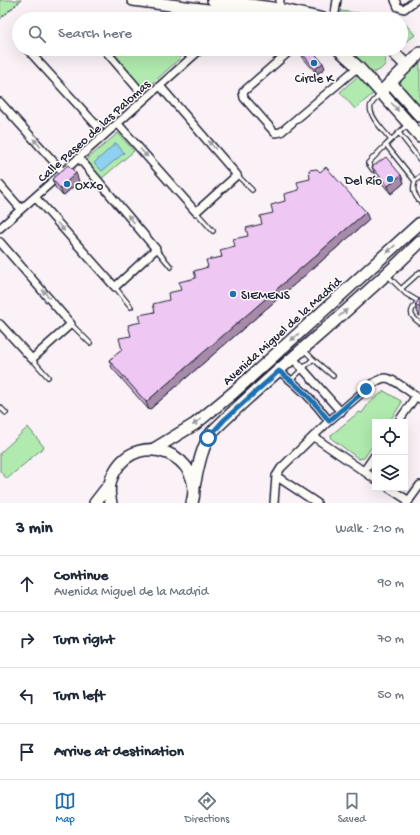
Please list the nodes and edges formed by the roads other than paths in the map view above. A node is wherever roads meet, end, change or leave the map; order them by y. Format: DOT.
graph roads {
  1 [pos="133,0"];
  2 [pos="213,0"];
  3 [pos="337,0"];
  4 [pos="396,0"];
  5 [pos="416,0"];
  6 [pos="225,1"];
  7 [pos="249,6"];
  8 [pos="278,10"];
  9 [pos="206,12"];
  10 [pos="242,12"];
  11 [pos="266,12"];
  12 [pos="288,12"];
  13 [pos="335,12"];
  14 [pos="420,53"];
  15 [pos="33,56"];
  16 [pos="110,56"];
  17 [pos="193,56"];
  18 [pos="284,56"];
  19 [pos="346,56"];
  20 [pos="397,56"];
  21 [pos="406,65"];
  22 [pos="358,67"];
  23 [pos="390,82"];
  24 [pos="160,86"];
  25 [pos="139,90"];
  26 [pos="381,92"];
  27 [pos="0,102"];
  28 [pos="420,116"];
  29 [pos="118,124"];
  30 [pos="409,124"];
  31 [pos="99,128"];
  32 [pos="400,133"];
  33 [pos="420,136"];
  34 [pos="391,140"];
  35 [pos="386,144"];
  36 [pos="394,156"];
  37 [pos="79,158"];
  38 [pos="420,160"];
  39 [pos="388,161"];
  40 [pos="382,166"];
  41 [pos="63,172"];
  42 [pos="237,175"];
  43 [pos="420,177"];
  44 [pos="415,182"];
  45 [pos="0,185"];
  46 [pos="252,190"];
  47 [pos="35,197"];
  48 [pos="420,202"];
  49 [pos="21,209"];
  50 [pos="196,212"];
  51 [pos="420,223"];
  52 [pos="0,228"];
  53 [pos="213,232"];
  54 [pos="0,242"];
  55 [pos="420,242"];
  56 [pos="156,249"];
  57 [pos="171,267"];
  58 [pos="420,272"];
  59 [pos="387,275"];
  60 [pos="115,287"];
  61 [pos="401,289"];
  62 [pos="420,297"];
  63 [pos="418,301"];
  64 [pos="131,307"];
  65 [pos="420,323"];
  66 [pos="0,324"];
  67 [pos="71,324"];
  68 [pos="90,343"];
  69 [pos="302,349"];
  70 [pos="292,358"];
  71 [pos="32,359"];
  72 [pos="313,359"];
  73 [pos="302,368"];
  74 [pos="279,371"];
  75 [pos="333,376"];
  76 [pos="48,377"];
  77 [pos="291,380"];
  78 [pos="418,398"];
  79 [pos="0,407"];
  80 [pos="341,412"];
  81 [pos="6,413"];
  82 [pos="400,419"];
  83 [pos="329,421"];
  84 [pos="314,437"];
  85 [pos="154,449"];
  86 [pos="372,459"];
  87 [pos="364,471"];
  88 [pos="276,476"];
  89 [pos="372,477"];
  90 [pos="109,485"];
  91 [pos="420,485"];
  92 [pos="194,487"];
  93 [pos="393,491"];
  94 [pos="193,502"];
  95 [pos="408,502"];
  96 [pos="95,503"];
  97 [pos="111,503"];
  98 [pos="274,503"];
  99 [pos="317,503"];
  1 -- 9 [label="main road"];
  2 -- 6 [label="main road"];
  3 -- 13 [label="street"];
  4 -- 5 [label="street"];
  6 -- 7 [label="main road"];
  7 -- 8 [label="main road"];
  7 -- 10 [label="street"];
  8 -- 11 [label="main road"];
  8 -- 12 [label="main road"];
  14 -- 21 [label="main road"];
  15 -- 31 [label="street"];
  16 -- 25 [label="street"];
  17 -- 24 [label="street, Calle Paseo de las Palomas"];
  18 -- 22 [label="street"];
  19 -- 22 [label="main road"];
  20 -- 21 [label="main road"];
  21 -- 23 [label="main road"];
  22 -- 26 [label="main road"];
  23 -- 26 [label="main road"];
  23 -- 28 [label="main road"];
  24 -- 29 [label="street, Calle Paseo de las Palomas"];
  42 -- 24 [label="street, one-way"];
  26 -- 30 [label="main road, one-way"];
  26 -- 34 [label="lane"];
  41 -- 27 [label="street, one-way"];
  29 -- 37 [label="street, Calle Paseo de las Palomas"];
  29 -- 50 [label="street, one-way"];
  30 -- 32 [label="lane"];
  30 -- 33 [label="main road"];
  32 -- 34 [label="lane"];
  32 -- 38 [label="lane"];
  34 -- 35 [label="lane"];
  35 -- 36 [label="lane"];
  35 -- 40 [label="lane"];
  36 -- 39 [label="lane"];
  36 -- 44 [label="lane"];
  37 -- 41 [label="street, Calle Paseo de las Palomas"];
  56 -- 37 [label="street, one-way"];
  41 -- 47 [label="street, Calle Paseo de las Palomas"];
  42 -- 46 [label="lane"];
  42 -- 50 [label="street"];
  43 -- 44 [label="lane"];
  44 -- 48 [label="lane"];
  45 -- 49 [label="street"];
  47 -- 49 [label="street, Calle Paseo de las Palomas"];
  47 -- 60 [label="street, one-way"];
  49 -- 52 [label="street, Calle Paseo de las Palomas"];
  50 -- 53 [label="lane"];
  51 -- 85 [label="main road, Avenida Miguel de la Madrid, one-way"];
  67 -- 54 [label="street, one-way"];
  55 -- 59 [label="main road"];
  56 -- 57 [label="lane"];
  56 -- 60 [label="street"];
  58 -- 61 [label="lane"];
  59 -- 61 [label="lane"];
  69 -- 59 [label="main road, one-way"];
  60 -- 64 [label="lane"];
  61 -- 63 [label="lane"];
  62 -- 63 [label="lane"];
  63 -- 65 [label="lane"];
  66 -- 71 [label="street"];
  67 -- 68 [label="lane"];
  67 -- 71 [label="street"];
  69 -- 70 [label="main road"];
  69 -- 72 [label="lane"];
  70 -- 73 [label="street"];
  70 -- 74 [label="main road"];
  71 -- 76 [label="lane"];
  72 -- 73 [label="lane"];
  72 -- 75 [label="lane"];
  73 -- 77 [label="lane"];
  73 -- 80 [label="street"];
  74 -- 77 [label="street"];
  74 -- 92 [label="main road"];
  77 -- 83 [label="street"];
  78 -- 80 [label="street"];
  78 -- 82 [label="street"];
  79 -- 81 [label="lane"];
  80 -- 83 [label="street"];
  83 -- 84 [label="street"];
  84 -- 87 [label="street"];
  84 -- 88 [label="street"];
  85 -- 90 [label="main road"];
  85 -- 92 [label="main road"];
  86 -- 87 [label="street"];
  87 -- 89 [label="street"];
  88 -- 98 [label="street"];
  88 -- 99 [label="street"];
  90 -- 96 [label="main road"];
  90 -- 97 [label="main road"];
  91 -- 95 [label="street"];
  92 -- 94 [label="main road"];
  93 -- 95 [label="street"];
}
